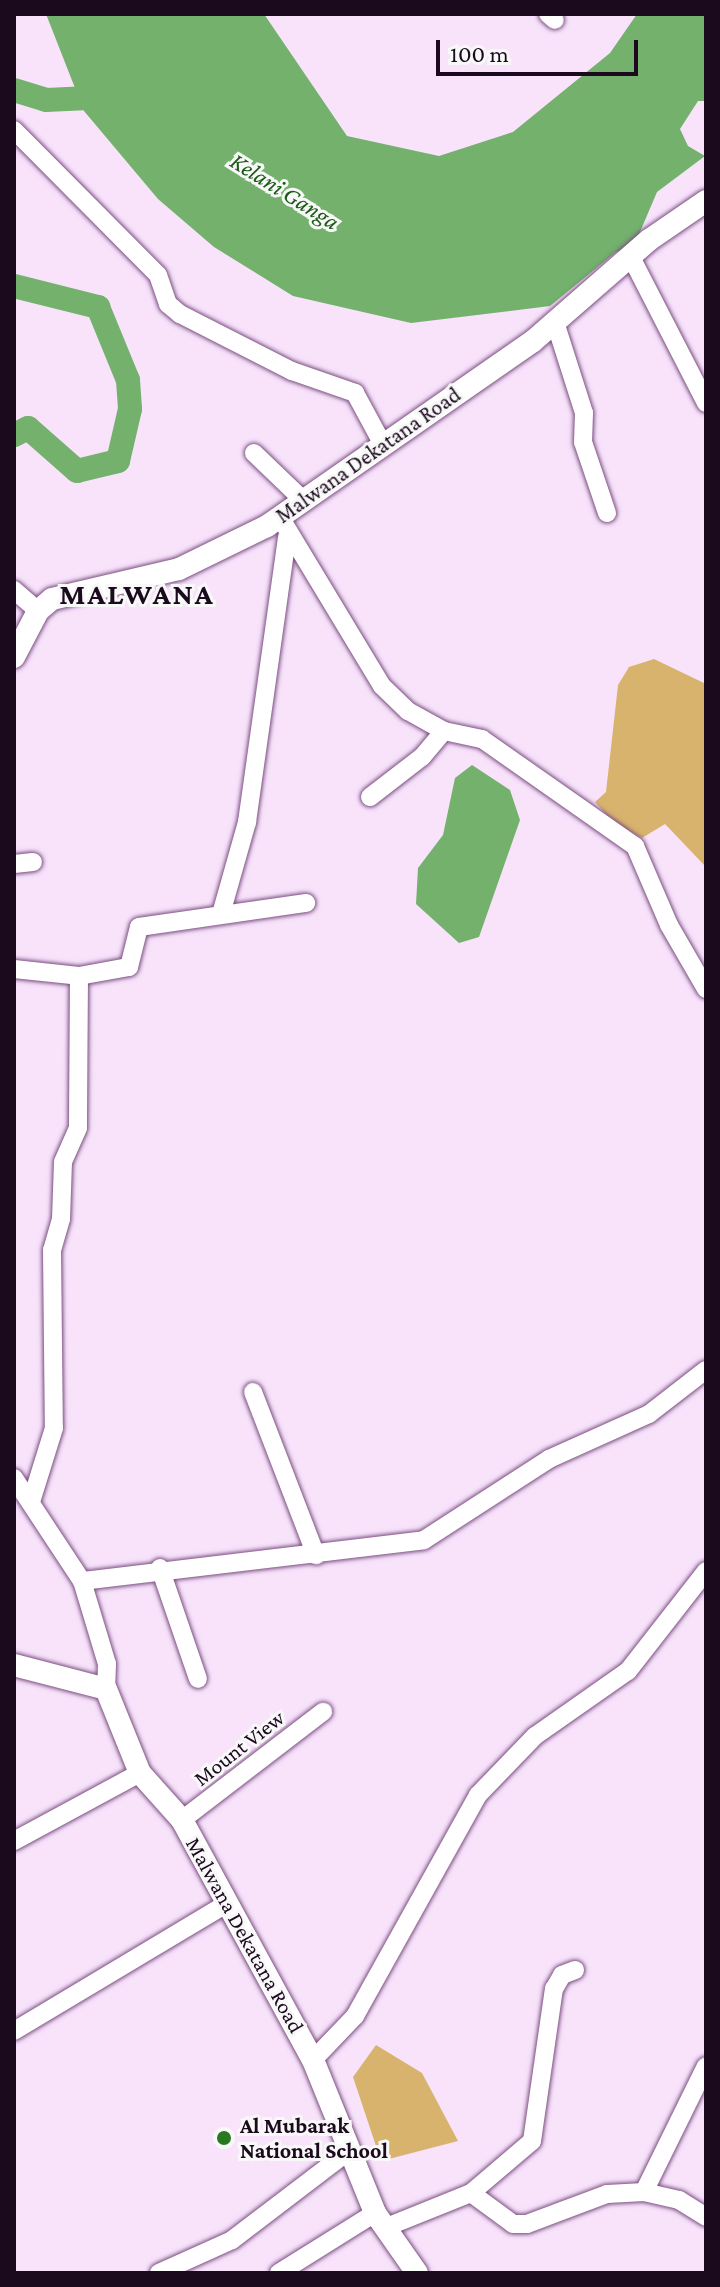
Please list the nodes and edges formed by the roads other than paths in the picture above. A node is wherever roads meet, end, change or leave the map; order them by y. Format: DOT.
graph roads {
  1 [pos="14,130"];
  2 [pos="706,201"];
  3 [pos="631,257"];
  4 [pos="555,322"];
  5 [pos="706,403"];
  6 [pos="382,443"];
  7 [pos="254,453"];
  8 [pos="302,499"];
  9 [pos="607,513"];
  10 [pos="283,527"];
  11 [pos="14,590"];
  12 [pos="38,611"];
  13 [pos="14,657"];
  14 [pos="444,731"];
  15 [pos="370,797"];
  16 [pos="306,903"];
  17 [pos="221,914"];
  18 [pos="14,969"];
  19 [pos="79,976"];
  20 [pos="706,989"];
  21 [pos="706,1370"];
  22 [pos="253,1392"];
  23 [pos="14,1478"];
  24 [pos="31,1502"];
  25 [pos="316,1555"];
  26 [pos="160,1568"];
  27 [pos="706,1571"];
  28 [pos="82,1581"];
  29 [pos="14,1665"];
  30 [pos="198,1679"];
  31 [pos="106,1689"];
  32 [pos="323,1712"];
  33 [pos="140,1773"];
  34 [pos="182,1820"];
  35 [pos="14,1841"];
  36 [pos="228,1903"];
  37 [pos="575,1970"];
  38 [pos="14,2031"];
  39 [pos="313,2060"];
  40 [pos="706,2066"];
  41 [pos="349,2151"];
  42 [pos="644,2192"];
  43 [pos="471,2193"];
  44 [pos="706,2217"];
  45 [pos="380,2220"];
  46 [pos="159,2273"];
  47 [pos="279,2273"];
  48 [pos="417,2273"];
  1 -- 6 [label="street"];
  2 -- 3 [label="main road, Malwana Dekatana Road"];
  3 -- 4 [label="main road, Malwana Dekatana Road"];
  3 -- 5 [label="street"];
  4 -- 6 [label="main road, Malwana Dekatana Road"];
  4 -- 9 [label="street"];
  6 -- 8 [label="main road, Malwana Dekatana Road"];
  7 -- 8 [label="street"];
  8 -- 10 [label="main road, Malwana Dekatana Road"];
  10 -- 12 [label="main road, Malwana Dekatana Road"];
  10 -- 14 [label="street"];
  10 -- 17 [label="street"];
  11 -- 12 [label="street"];
  12 -- 13 [label="main road"];
  14 -- 15 [label="street"];
  14 -- 20 [label="street"];
  16 -- 17 [label="street"];
  17 -- 19 [label="street"];
  18 -- 19 [label="street"];
  19 -- 24 [label="street"];
  21 -- 25 [label="street"];
  22 -- 25 [label="street"];
  23 -- 24 [label="street"];
  24 -- 28 [label="street"];
  25 -- 26 [label="street"];
  26 -- 28 [label="street"];
  26 -- 30 [label="street"];
  27 -- 39 [label="street"];
  28 -- 31 [label="street"];
  29 -- 31 [label="main road"];
  31 -- 33 [label="main road, Malwana Dekatana Road"];
  32 -- 34 [label="street, Mount View"];
  33 -- 34 [label="main road, Malwana Dekatana Road"];
  33 -- 35 [label="street"];
  34 -- 36 [label="main road, Malwana Dekatana Road"];
  36 -- 38 [label="street"];
  36 -- 39 [label="main road, Malwana Dekatana Road"];
  37 -- 43 [label="street"];
  39 -- 41 [label="main road, Malwana Dekatana Road"];
  40 -- 42 [label="street"];
  41 -- 45 [label="main road, Malwana Dekatana Road"];
  41 -- 46 [label="street"];
  42 -- 43 [label="street"];
  42 -- 44 [label="street"];
  43 -- 45 [label="street"];
  45 -- 47 [label="street"];
  45 -- 48 [label="main road, Malwana Dekatana Road"];
}
